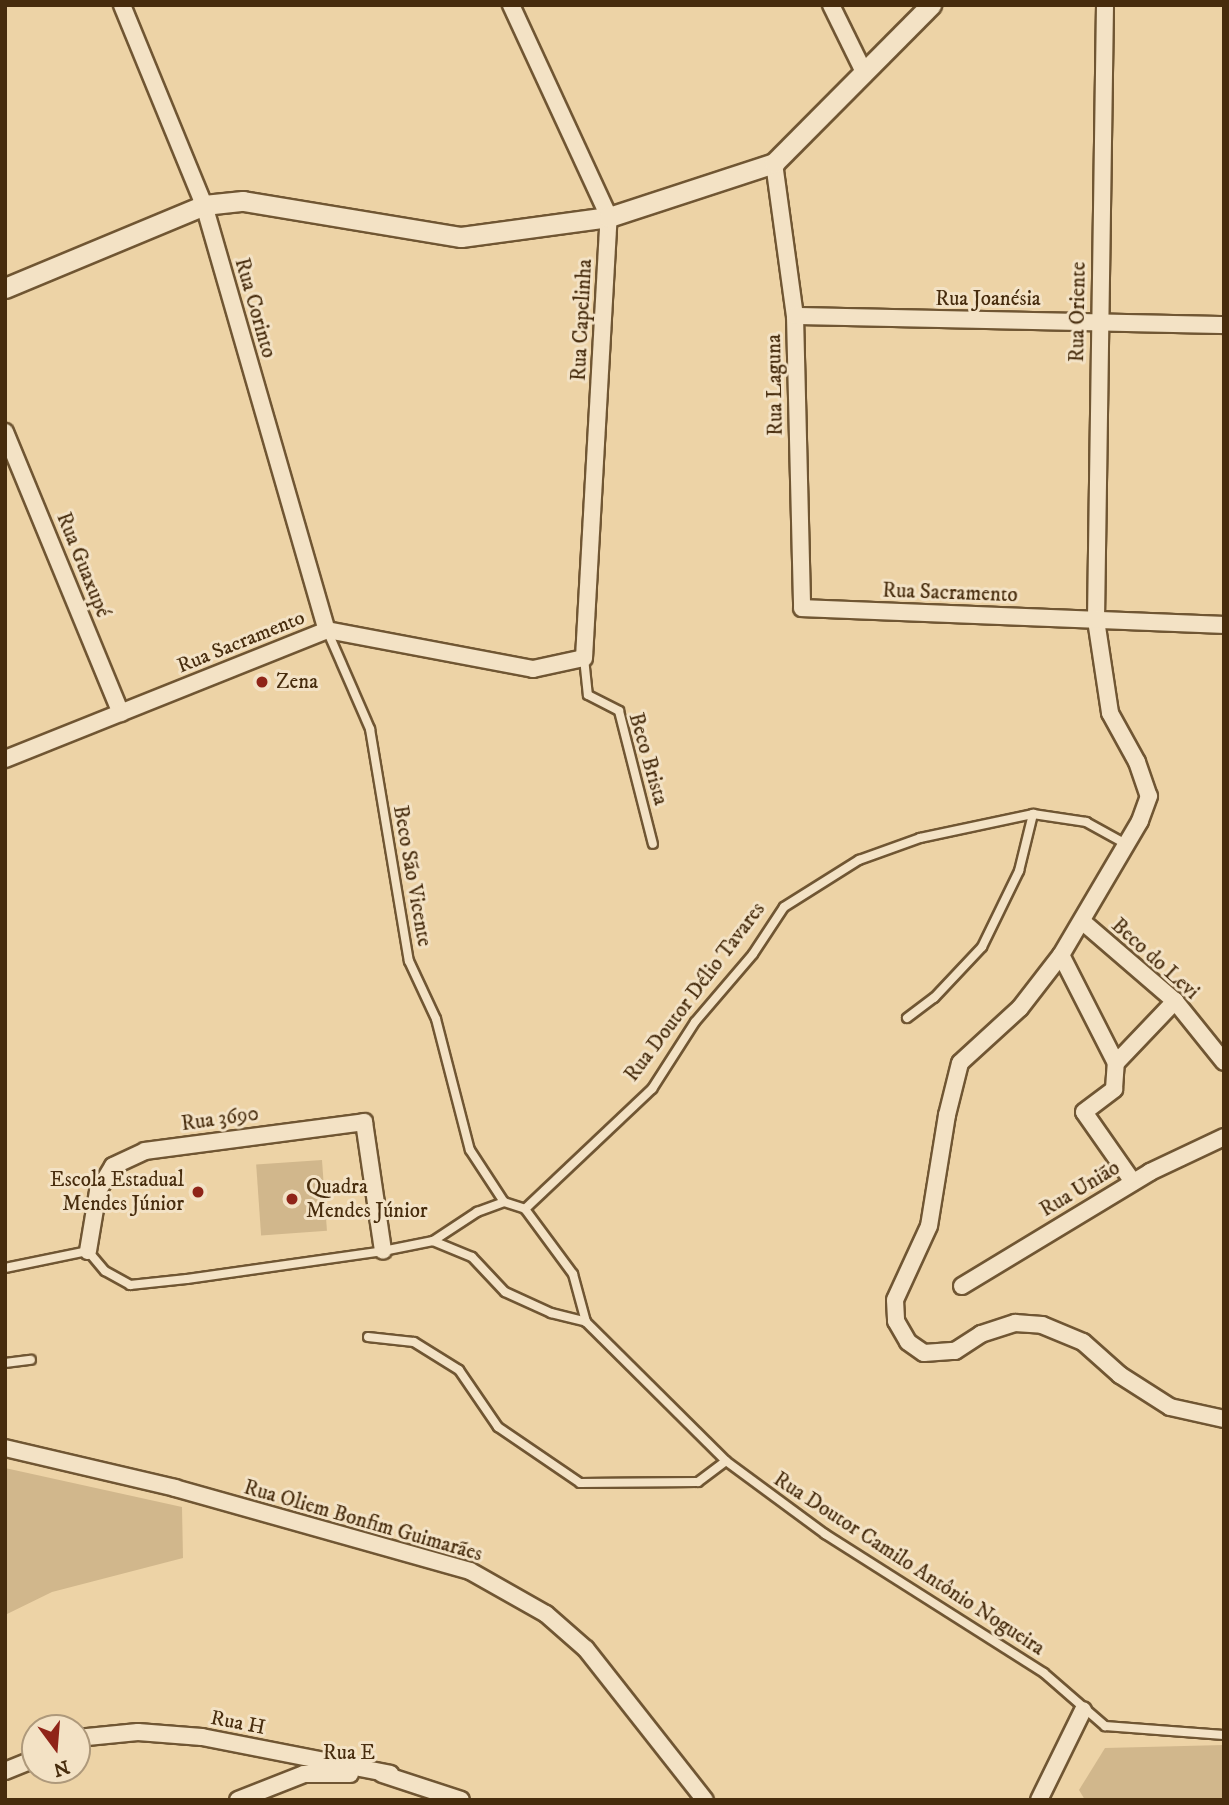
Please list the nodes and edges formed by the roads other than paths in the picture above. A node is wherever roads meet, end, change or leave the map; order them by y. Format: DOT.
graph roads {
  1 [pos="122,5"];
  2 [pos="510,5"];
  3 [pos="831,5"];
  4 [pos="931,5"];
  5 [pos="1105,5"];
  6 [pos="863,72"];
  7 [pos="774,163"];
  8 [pos="204,205"];
  9 [pos="609,217"];
  10 [pos="5,288"];
  11 [pos="795,316"];
  12 [pos="1098,319"];
  13 [pos="1224,325"];
  14 [pos="5,432"];
  15 [pos="802,608"];
  16 [pos="1096,620"];
  17 [pos="1224,625"];
  18 [pos="327,630"];
  19 [pos="584,658"];
  20 [pos="121,713"];
  21 [pos="5,759"];
  22 [pos="1033,814"];
  23 [pos="1124,842"];
  24 [pos="653,844"];
  25 [pos="1083,922"];
  26 [pos="1061,955"];
  27 [pos="1175,1001"];
  28 [pos="908,1018"];
  29 [pos="1224,1062"];
  30 [pos="1116,1063"];
  31 [pos="1224,1137"];
  32 [pos="1133,1182"];
  33 [pos="504,1202"];
  34 [pos="525,1209"];
  35 [pos="433,1241"];
  36 [pos="88,1251"];
  37 [pos="383,1251"];
  38 [pos="5,1268"];
  39 [pos="962,1286"];
  40 [pos="586,1322"];
  41 [pos="368,1337"];
  42 [pos="31,1360"];
  43 [pos="5,1363"];
  44 [pos="1224,1419"];
  45 [pos="5,1448"];
  46 [pos="726,1461"];
  47 [pos="1083,1710"];
  48 [pos="1224,1735"];
  49 [pos="91,1736"];
  50 [pos="390,1774"];
  51 [pos="1044,1797"];
  52 [pos="239,1800"];
  53 [pos="461,1800"];
  54 [pos="705,1800"];
  1 -- 8 [label="street, Rua Corinto"];
  2 -- 9 [label="street, Rua Capelinha"];
  3 -- 6 [label="street"];
  4 -- 6 [label="street"];
  5 -- 12 [label="street, Rua Oriente"];
  6 -- 7 [label="street"];
  7 -- 9 [label="street"];
  7 -- 11 [label="street, Rua Laguna"];
  8 -- 9 [label="street"];
  8 -- 10 [label="street"];
  8 -- 18 [label="street, Rua Corinto"];
  9 -- 19 [label="street, Rua Capelinha"];
  11 -- 12 [label="street, Rua Joanésia"];
  11 -- 15 [label="street, Rua Laguna"];
  12 -- 13 [label="street, Rua Joanésia"];
  12 -- 16 [label="street, Rua Oriente"];
  14 -- 20 [label="street, Rua Guaxupé"];
  15 -- 16 [label="street, Rua Sacramento"];
  16 -- 17 [label="street, Rua Sacramento"];
  16 -- 23 [label="street, Rua Oriente"];
  18 -- 19 [label="street, Rua Sacramento"];
  18 -- 20 [label="street, Rua Sacramento"];
  18 -- 33 [label="lane, Beco São Vicente"];
  19 -- 24 [label="lane, Beco Brista"];
  20 -- 21 [label="street, Rua Sacramento"];
  22 -- 23 [label="lane, Rua Doutor Délio Tavares"];
  22 -- 28 [label="lane"];
  22 -- 34 [label="lane, Rua Doutor Délio Tavares"];
  23 -- 25 [label="street"];
  25 -- 26 [label="street"];
  25 -- 27 [label="street, Beco do Levi"];
  26 -- 30 [label="street"];
  26 -- 44 [label="street"];
  27 -- 29 [label="street, Beco do Levi"];
  27 -- 30 [label="street"];
  30 -- 32 [label="street"];
  31 -- 32 [label="street, Rua União"];
  32 -- 39 [label="street, Rua União"];
  33 -- 34 [label="lane"];
  33 -- 35 [label="lane"];
  34 -- 40 [label="lane"];
  35 -- 37 [label="lane"];
  35 -- 40 [label="lane"];
  36 -- 37 [label="lane"];
  36 -- 37 [label="street, Rua 3690"];
  36 -- 38 [label="lane"];
  40 -- 46 [label="lane, Rua Doutor Camilo Antônio Nogueira"];
  41 -- 46 [label="lane"];
  42 -- 43 [label="lane"];
  45 -- 54 [label="street, Rua Oliem Bonfim Guimarães"];
  46 -- 47 [label="lane, Rua Doutor Camilo Antônio Nogueira"];
  47 -- 48 [label="lane, Rua Doutor Camilo Antônio Nogueira"];
  47 -- 51 [label="street"];
  49 -- 50 [label="street, Rua H"];
  50 -- 52 [label="street, Rua E"];
  50 -- 53 [label="street, Rua E"];
}
